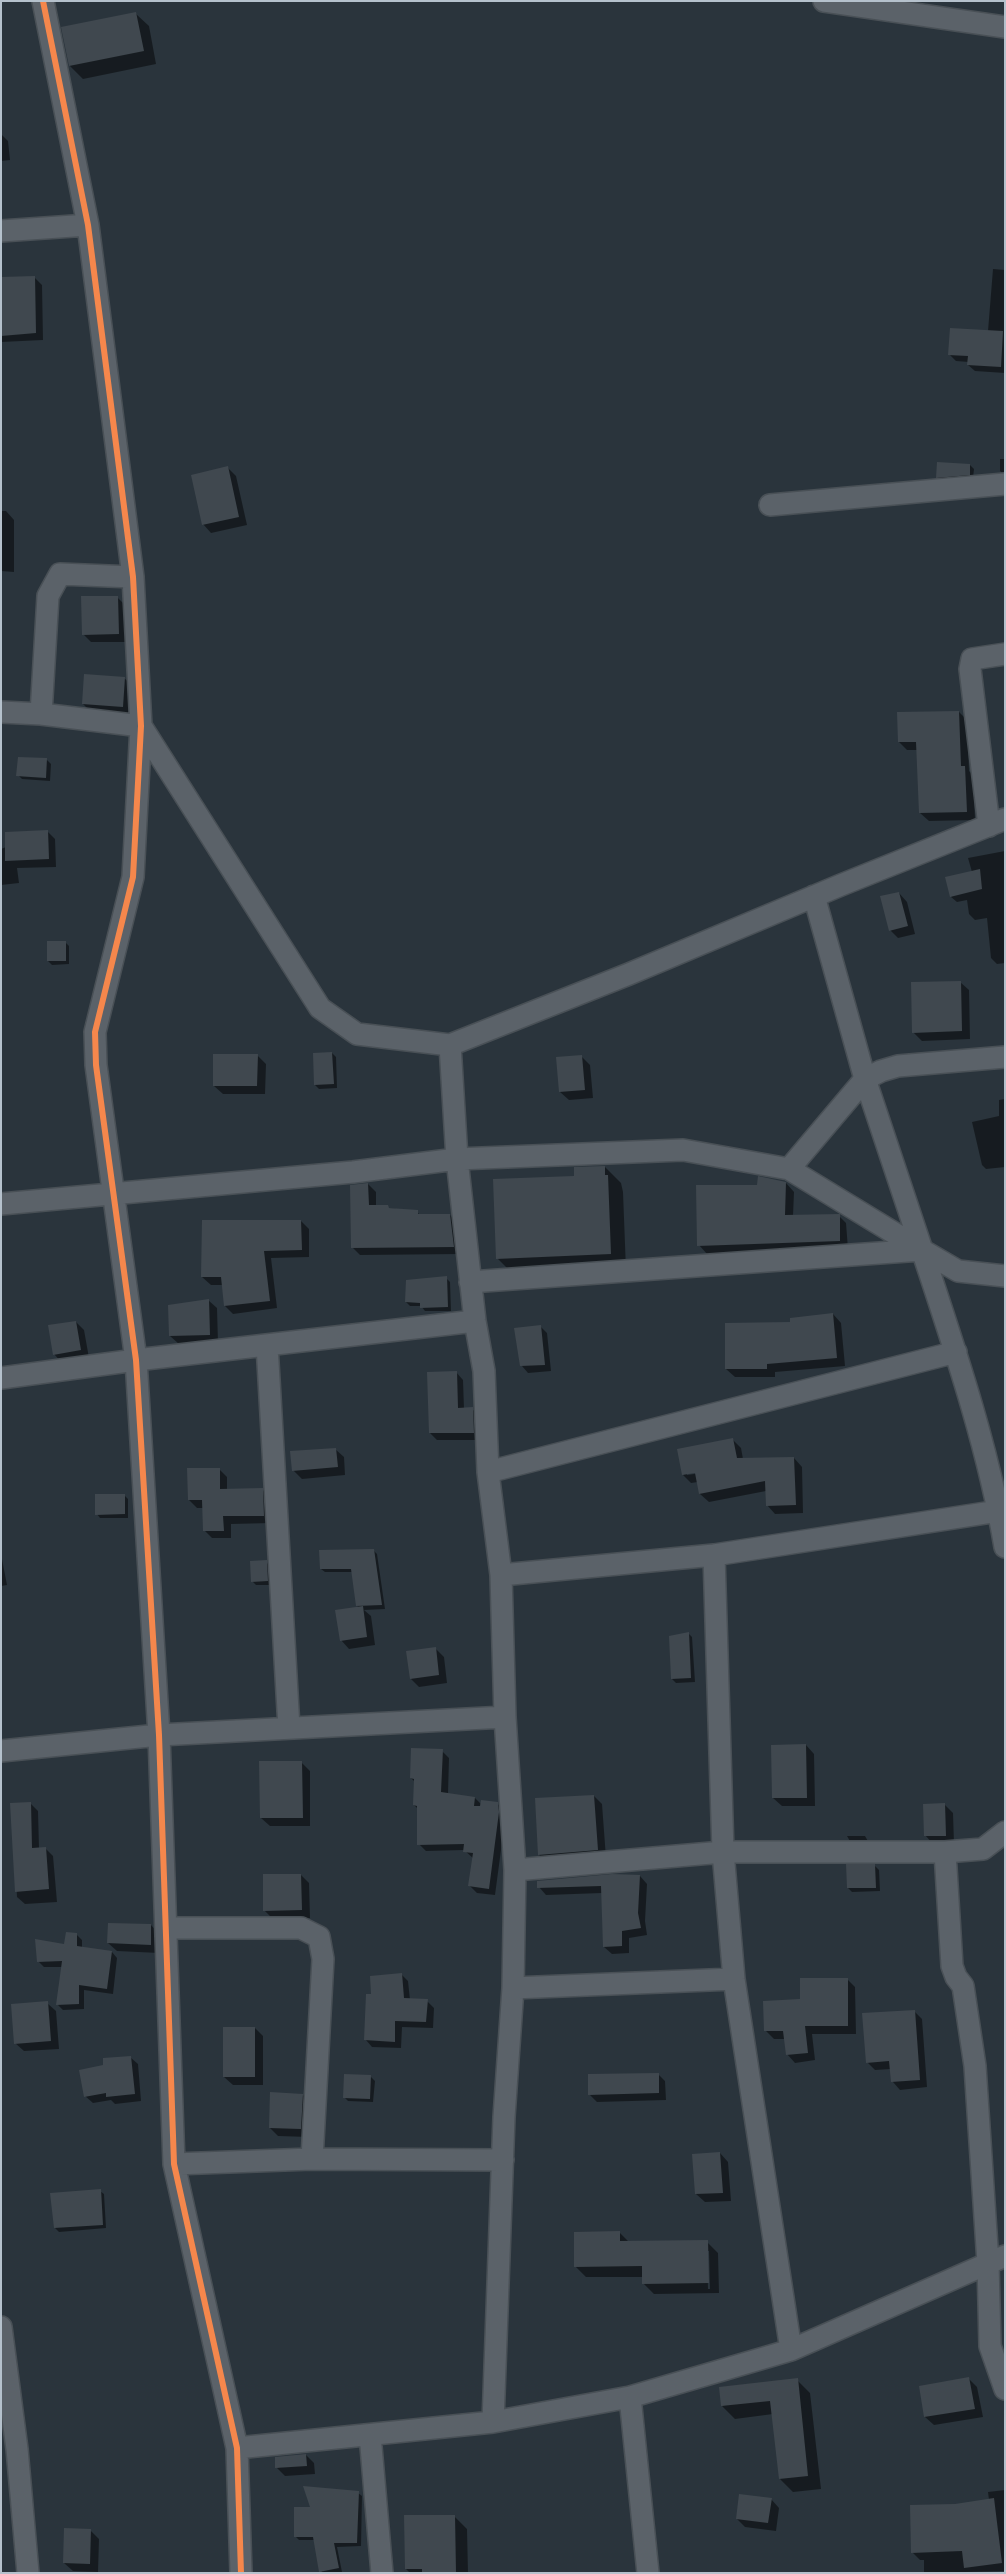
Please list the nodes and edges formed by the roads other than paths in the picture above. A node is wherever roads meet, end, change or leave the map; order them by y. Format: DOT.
graph roads {
  1 [pos="43,1"];
  2 [pos="824,1"];
  3 [pos="1005,27"];
  4 [pos="88,224"];
  5 [pos="1,231"];
  6 [pos="1005,484"];
  7 [pos="770,505"];
  8 [pos="133,577"];
  9 [pos="1005,654"];
  10 [pos="1,712"];
  11 [pos="41,714"];
  12 [pos="141,726"];
  13 [pos="997,823"];
  14 [pos="814,896"];
  15 [pos="450,1045"];
  16 [pos="1005,1056"];
  17 [pos="865,1079"];
  18 [pos="457,1158"];
  19 [pos="789,1169"];
  20 [pos="114,1195"];
  21 [pos="1,1204"];
  22 [pos="922,1250"];
  23 [pos="1005,1276"];
  24 [pos="470,1282"];
  25 [pos="475,1322"];
  26 [pos="267,1345"];
  27 [pos="956,1352"];
  28 [pos="136,1360"];
  29 [pos="1,1378"];
  30 [pos="488,1472"];
  31 [pos="1002,1511"];
  32 [pos="1005,1547"];
  33 [pos="714,1555"];
  34 [pos="501,1575"];
  35 [pos="505,1717"];
  36 [pos="289,1728"];
  37 [pos="159,1735"];
  38 [pos="1,1751"];
  39 [pos="1005,1832"];
  40 [pos="723,1852"];
  41 [pos="945,1852"];
  42 [pos="515,1870"];
  43 [pos="168,1928"];
  44 [pos="734,1979"];
  45 [pos="513,1988"];
  46 [pos="312,2159"];
  47 [pos="503,2160"];
  48 [pos="174,2164"];
  49 [pos="996,2259"];
  50 [pos="1,2327"];
  51 [pos="791,2350"];
  52 [pos="1005,2389"];
  53 [pos="630,2397"];
  54 [pos="492,2422"];
  55 [pos="370,2435"];
  56 [pos="236,2448"];
  57 [pos="28,2573"];
  58 [pos="241,2573"];
  59 [pos="382,2573"];
  60 [pos="648,2573"];
  1 -- 4 [label="street"];
  2 -- 3 [label="street"];
  4 -- 5 [label="street"];
  4 -- 8 [label="street"];
  6 -- 7 [label="street"];
  8 -- 11 [label="street"];
  8 -- 12 [label="street"];
  9 -- 13 [label="street"];
  10 -- 11 [label="street"];
  11 -- 12 [label="street"];
  12 -- 15 [label="street"];
  12 -- 20 [label="street"];
  13 -- 14 [label="street"];
  14 -- 15 [label="street"];
  14 -- 17 [label="street"];
  15 -- 18 [label="street"];
  16 -- 17 [label="street"];
  17 -- 19 [label="street"];
  17 -- 22 [label="street"];
  18 -- 19 [label="street"];
  18 -- 20 [label="street"];
  18 -- 24 [label="street"];
  19 -- 22 [label="street"];
  20 -- 21 [label="street"];
  20 -- 28 [label="street"];
  22 -- 23 [label="street"];
  22 -- 24 [label="street"];
  22 -- 27 [label="street"];
  24 -- 25 [label="street"];
  25 -- 26 [label="street"];
  25 -- 30 [label="street"];
  26 -- 28 [label="street"];
  26 -- 36 [label="street"];
  27 -- 30 [label="street"];
  27 -- 31 [label="street"];
  28 -- 29 [label="street"];
  28 -- 37 [label="street"];
  30 -- 34 [label="street"];
  31 -- 32 [label="street"];
  31 -- 33 [label="street"];
  33 -- 34 [label="street"];
  33 -- 40 [label="street"];
  34 -- 35 [label="street"];
  35 -- 36 [label="street"];
  35 -- 42 [label="street"];
  36 -- 37 [label="street"];
  37 -- 38 [label="street"];
  37 -- 43 [label="street"];
  39 -- 41 [label="street"];
  40 -- 41 [label="street"];
  40 -- 42 [label="street"];
  40 -- 44 [label="street"];
  41 -- 49 [label="street"];
  42 -- 45 [label="street"];
  43 -- 46 [label="street"];
  43 -- 48 [label="street"];
  44 -- 45 [label="street"];
  44 -- 51 [label="street"];
  45 -- 47 [label="street"];
  46 -- 47 [label="street"];
  46 -- 48 [label="street"];
  47 -- 54 [label="street"];
  48 -- 56 [label="street"];
  49 -- 51 [label="street"];
  49 -- 52 [label="street"];
  50 -- 57 [label="street"];
  51 -- 53 [label="street"];
  53 -- 54 [label="street"];
  53 -- 60 [label="street"];
  54 -- 55 [label="street"];
  55 -- 56 [label="street"];
  55 -- 59 [label="street"];
  56 -- 58 [label="street"];
}
